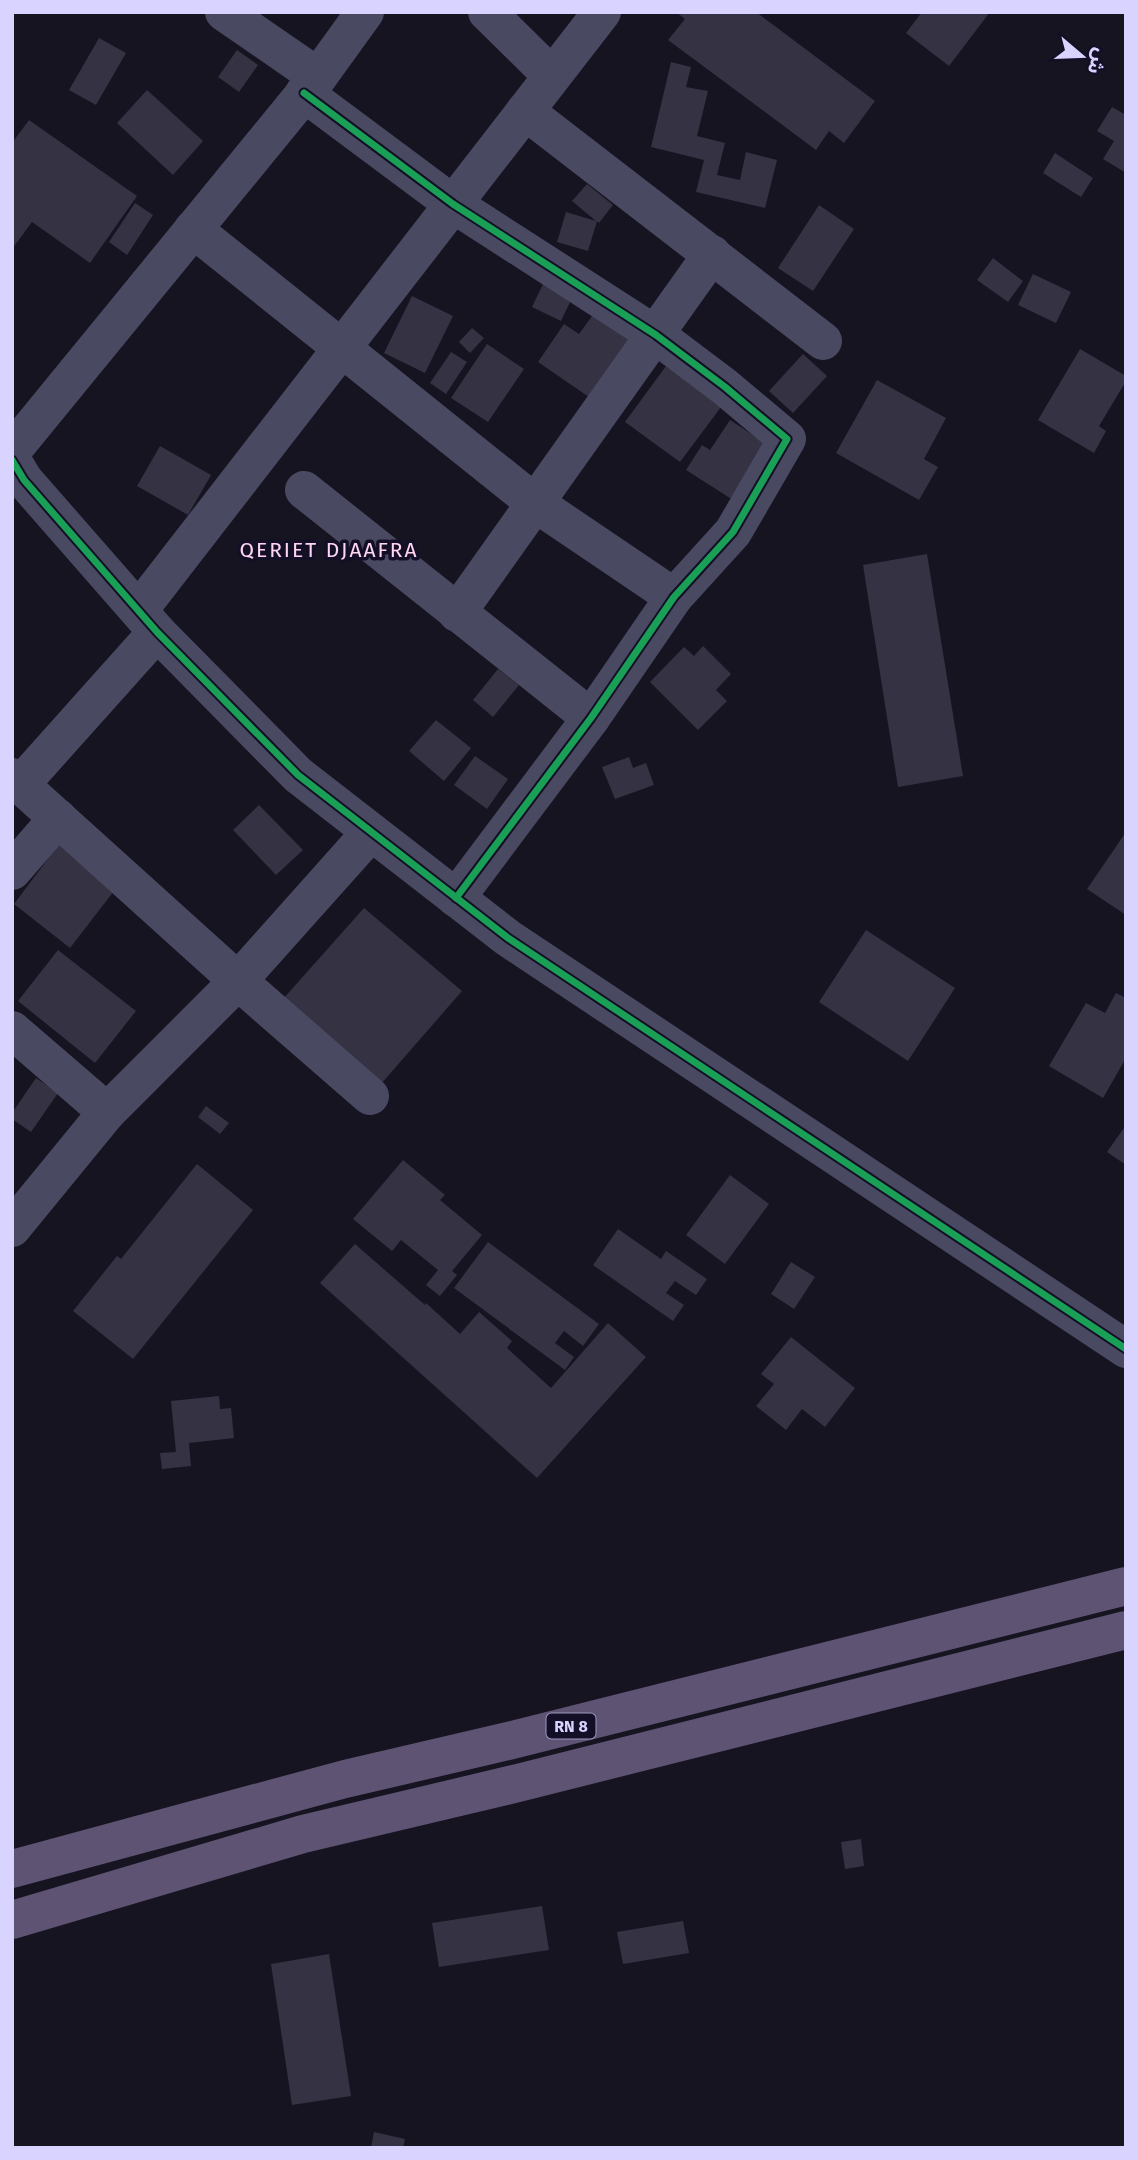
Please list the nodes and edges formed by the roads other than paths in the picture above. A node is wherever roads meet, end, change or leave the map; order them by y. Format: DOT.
graph roads {
  1 [pos="224,12"];
  2 [pos="365,12"];
  3 [pos="487,12"];
  4 [pos="602,12"];
  5 [pos="552,76"];
  6 [pos="311,85"];
  7 [pos="525,111"];
  8 [pos="453,204"];
  9 [pos="193,229"];
  10 [pos="712,254"];
  11 [pos="656,335"];
  12 [pos="823,341"];
  13 [pos="341,348"];
  14 [pos="12,451"];
  15 [pos="12,460"];
  16 [pos="304,490"];
  17 [pos="535,503"];
  18 [pos="674,597"];
  19 [pos="457,613"];
  20 [pos="148,621"];
  21 [pos="591,718"];
  22 [pos="17,781"];
  23 [pos="58,818"];
  24 [pos="371,832"];
  25 [pos="12,871"];
  26 [pos="456,898"];
  27 [pos="238,981"];
  28 [pos="12,1030"];
  29 [pos="370,1096"];
  30 [pos="107,1112"];
  31 [pos="12,1228"];
  32 [pos="1126,1349"];
  33 [pos="1126,1586"];
  34 [pos="1126,1630"];
  35 [pos="12,1869"];
  36 [pos="12,1920"];
  1 -- 6 [label="street"];
  2 -- 6 [label="street"];
  3 -- 5 [label="street"];
  4 -- 5 [label="street"];
  5 -- 7 [label="street"];
  6 -- 8 [label="street"];
  6 -- 9 [label="street"];
  7 -- 8 [label="street"];
  7 -- 10 [label="street"];
  8 -- 11 [label="street"];
  8 -- 13 [label="street"];
  9 -- 13 [label="street"];
  9 -- 14 [label="street"];
  10 -- 11 [label="street"];
  10 -- 12 [label="street"];
  11 -- 17 [label="street"];
  11 -- 18 [label="street"];
  13 -- 17 [label="street"];
  13 -- 20 [label="street"];
  15 -- 20 [label="street"];
  16 -- 19 [label="street"];
  17 -- 18 [label="street"];
  17 -- 19 [label="street"];
  18 -- 21 [label="street"];
  19 -- 21 [label="street"];
  20 -- 22 [label="street"];
  20 -- 24 [label="street"];
  21 -- 26 [label="street"];
  22 -- 23 [label="street"];
  23 -- 25 [label="street"];
  23 -- 27 [label="street"];
  24 -- 26 [label="street"];
  24 -- 27 [label="street"];
  26 -- 32 [label="street"];
  27 -- 29 [label="street"];
  27 -- 30 [label="street"];
  28 -- 30 [label="street"];
  30 -- 31 [label="street"];
  33 -- 35 [label="main road, RN 8"];
  34 -- 36 [label="main road, RN 8"];
}
